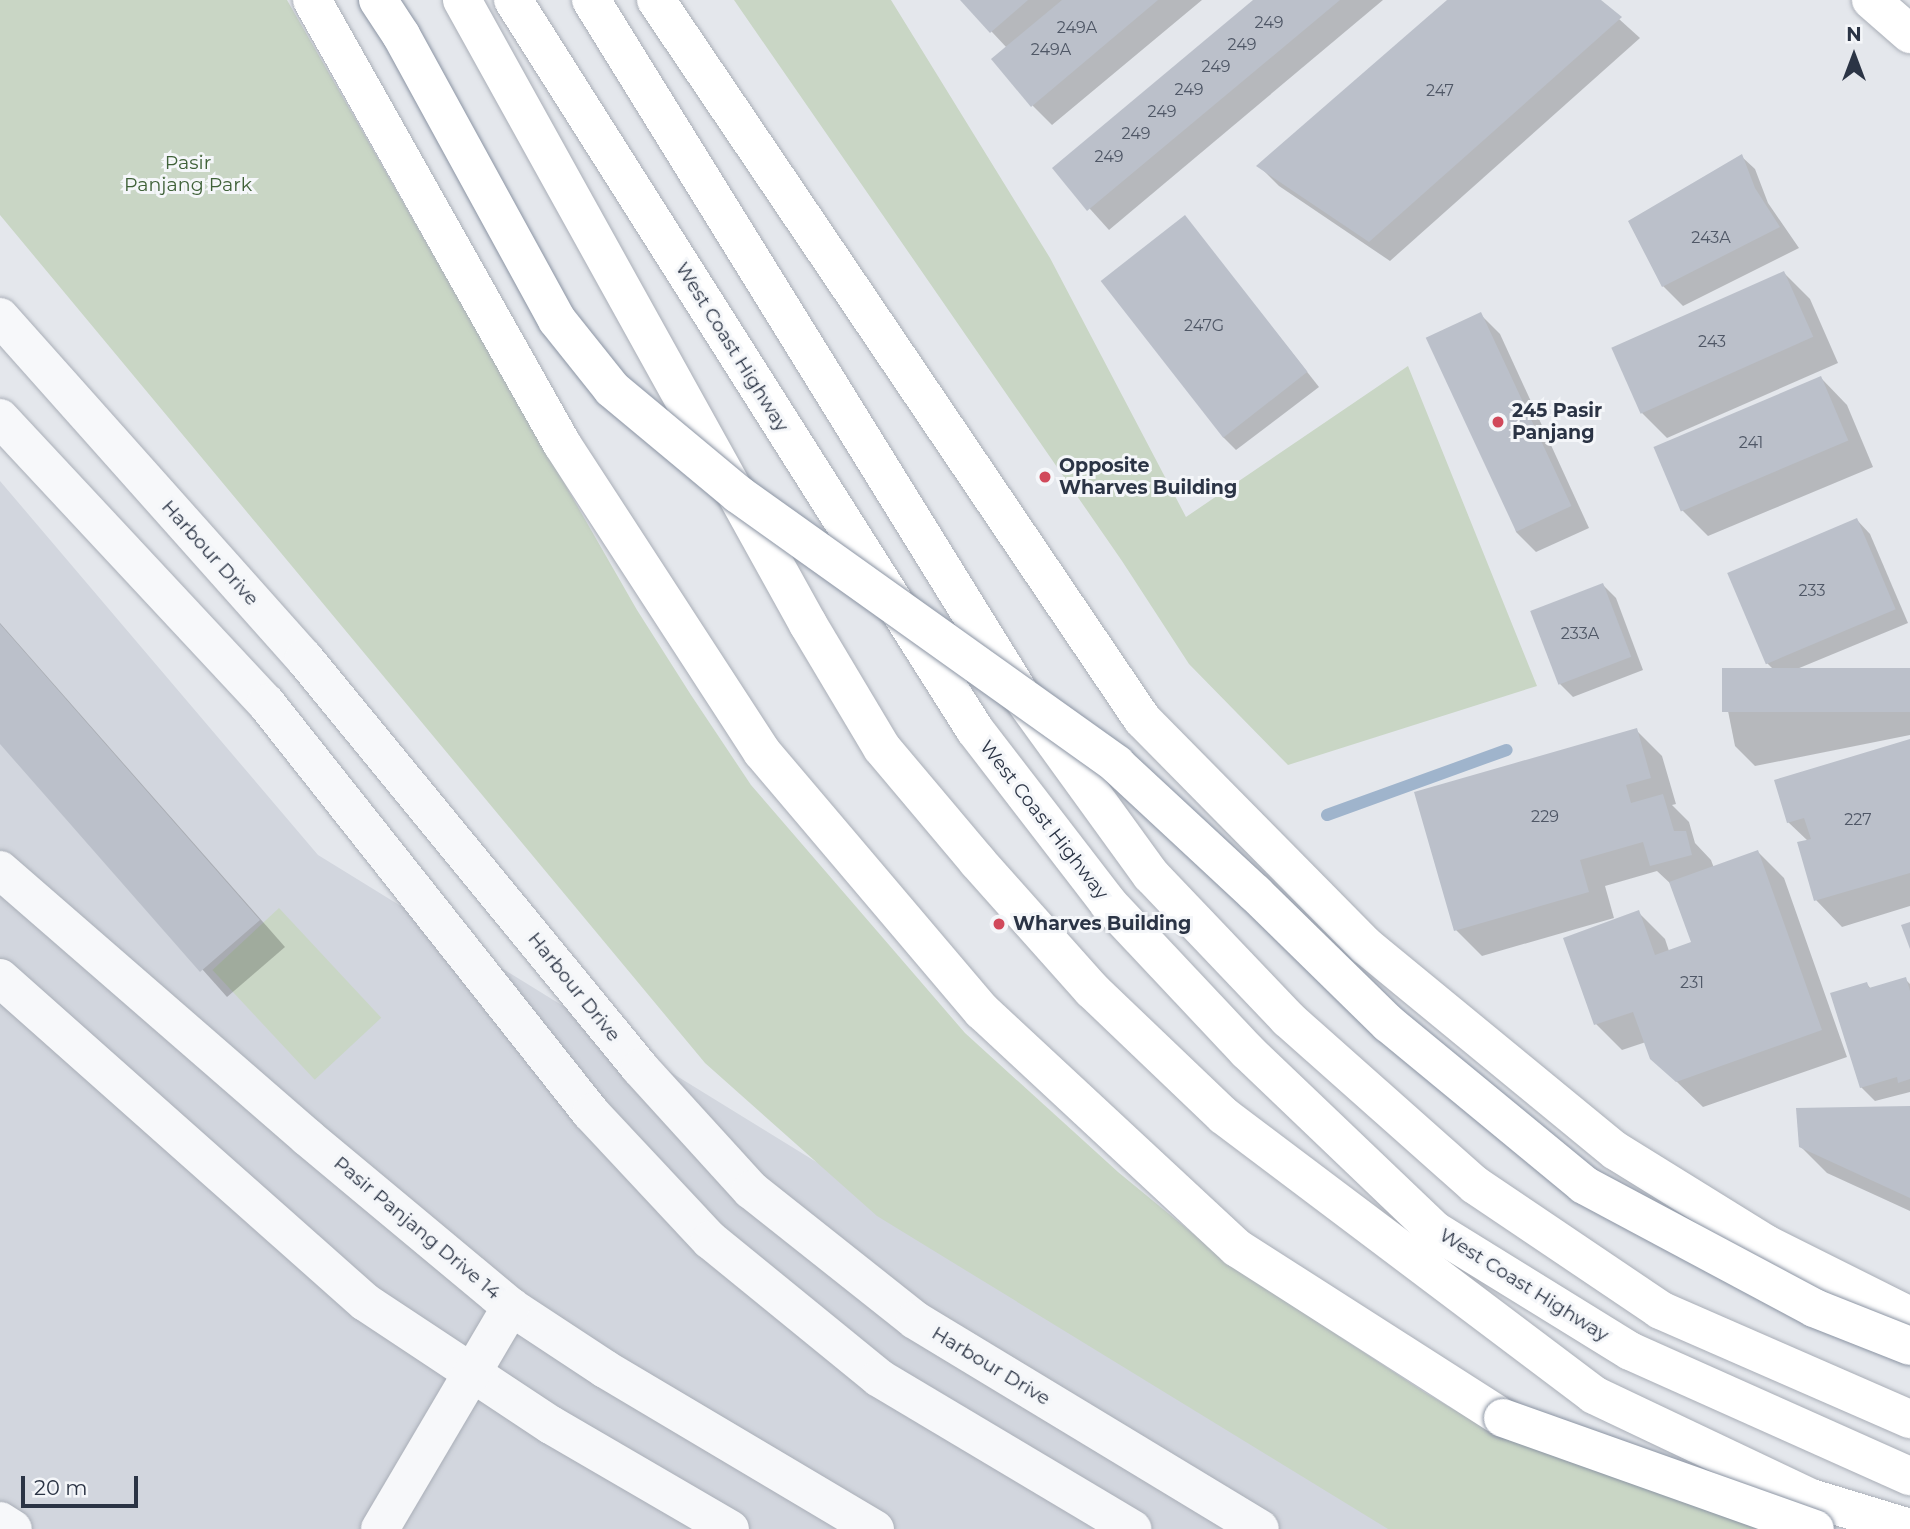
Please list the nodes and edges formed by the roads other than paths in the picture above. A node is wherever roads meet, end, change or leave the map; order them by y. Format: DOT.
graph roads {
  1 [pos="312,0"];
  2 [pos="378,0"];
  3 [pos="462,0"];
  4 [pos="513,0"];
  5 [pos="591,0"];
  6 [pos="656,0"];
  7 [pos="1871,0"];
  8 [pos="1910,34"];
  9 [pos="0,317"];
  10 [pos="0,418"];
  11 [pos="0,870"];
  12 [pos="0,978"];
  13 [pos="511,1307"];
  14 [pos="1910,1317"];
  15 [pos="1910,1346"];
  16 [pos="472,1373"];
  17 [pos="1910,1419"];
  18 [pos="1910,1476"];
  19 [pos="0,1521"];
  20 [pos="1910,1528"];
  21 [pos="13,1529"];
  22 [pos="380,1529"];
  23 [pos="730,1529"];
  24 [pos="875,1529"];
  25 [pos="1132,1529"];
  26 [pos="1260,1529"];
  27 [pos="1815,1529"];
  1 -- 27 [label="main road, bridge"];
  2 -- 15 [label="main road, bridge"];
  3 -- 20 [label="main road"];
  4 -- 18 [label="main road, West Coast Highway, bridge"];
  5 -- 17 [label="main road, bridge"];
  6 -- 14 [label="main road"];
  7 -- 8 [label="main road"];
  9 -- 26 [label="street, Harbour Drive"];
  10 -- 25 [label="street"];
  11 -- 13 [label="street, Pasir Panjang Drive 14"];
  12 -- 16 [label="street"];
  13 -- 16 [label="street"];
  13 -- 24 [label="street, Pasir Panjang Drive 14"];
  16 -- 22 [label="street"];
  16 -- 23 [label="street"];
  19 -- 21 [label="street"];
}
